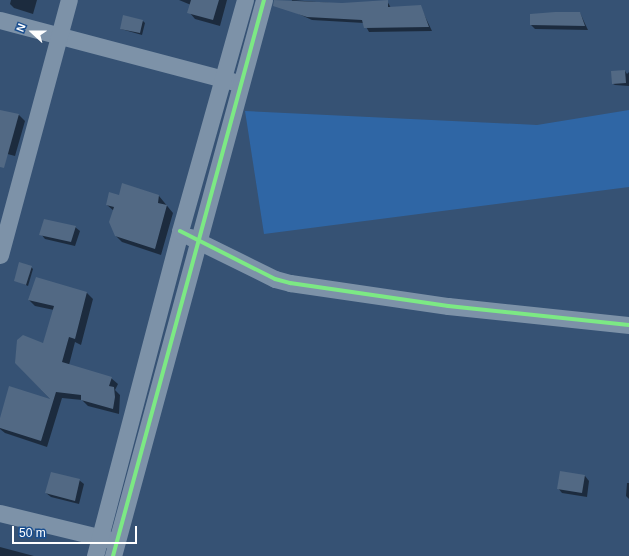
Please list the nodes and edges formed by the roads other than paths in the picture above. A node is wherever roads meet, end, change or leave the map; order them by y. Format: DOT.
graph roads {
  1 [pos="69,0"];
  2 [pos="245,0"];
  3 [pos="264,0"];
  4 [pos="0,20"];
  5 [pos="59,36"];
  6 [pos="222,79"];
  7 [pos="241,84"];
  8 [pos="180,231"];
  9 [pos="199,241"];
  10 [pos="0,256"];
  11 [pos="629,326"];
  12 [pos="0,514"];
  13 [pos="100,538"];
  14 [pos="115,549"];
  15 [pos="95,556"];
  1 -- 5 [label="street"];
  2 -- 6 [label="street"];
  3 -- 7 [label="street"];
  4 -- 5 [label="street"];
  5 -- 6 [label="street"];
  5 -- 10 [label="street"];
  6 -- 7 [label="street"];
  6 -- 8 [label="street"];
  7 -- 9 [label="street"];
  8 -- 9 [label="street"];
  8 -- 13 [label="street"];
  9 -- 11 [label="street"];
  9 -- 14 [label="street"];
  12 -- 13 [label="street"];
  13 -- 14 [label="street"];
  13 -- 15 [label="street"];
}
